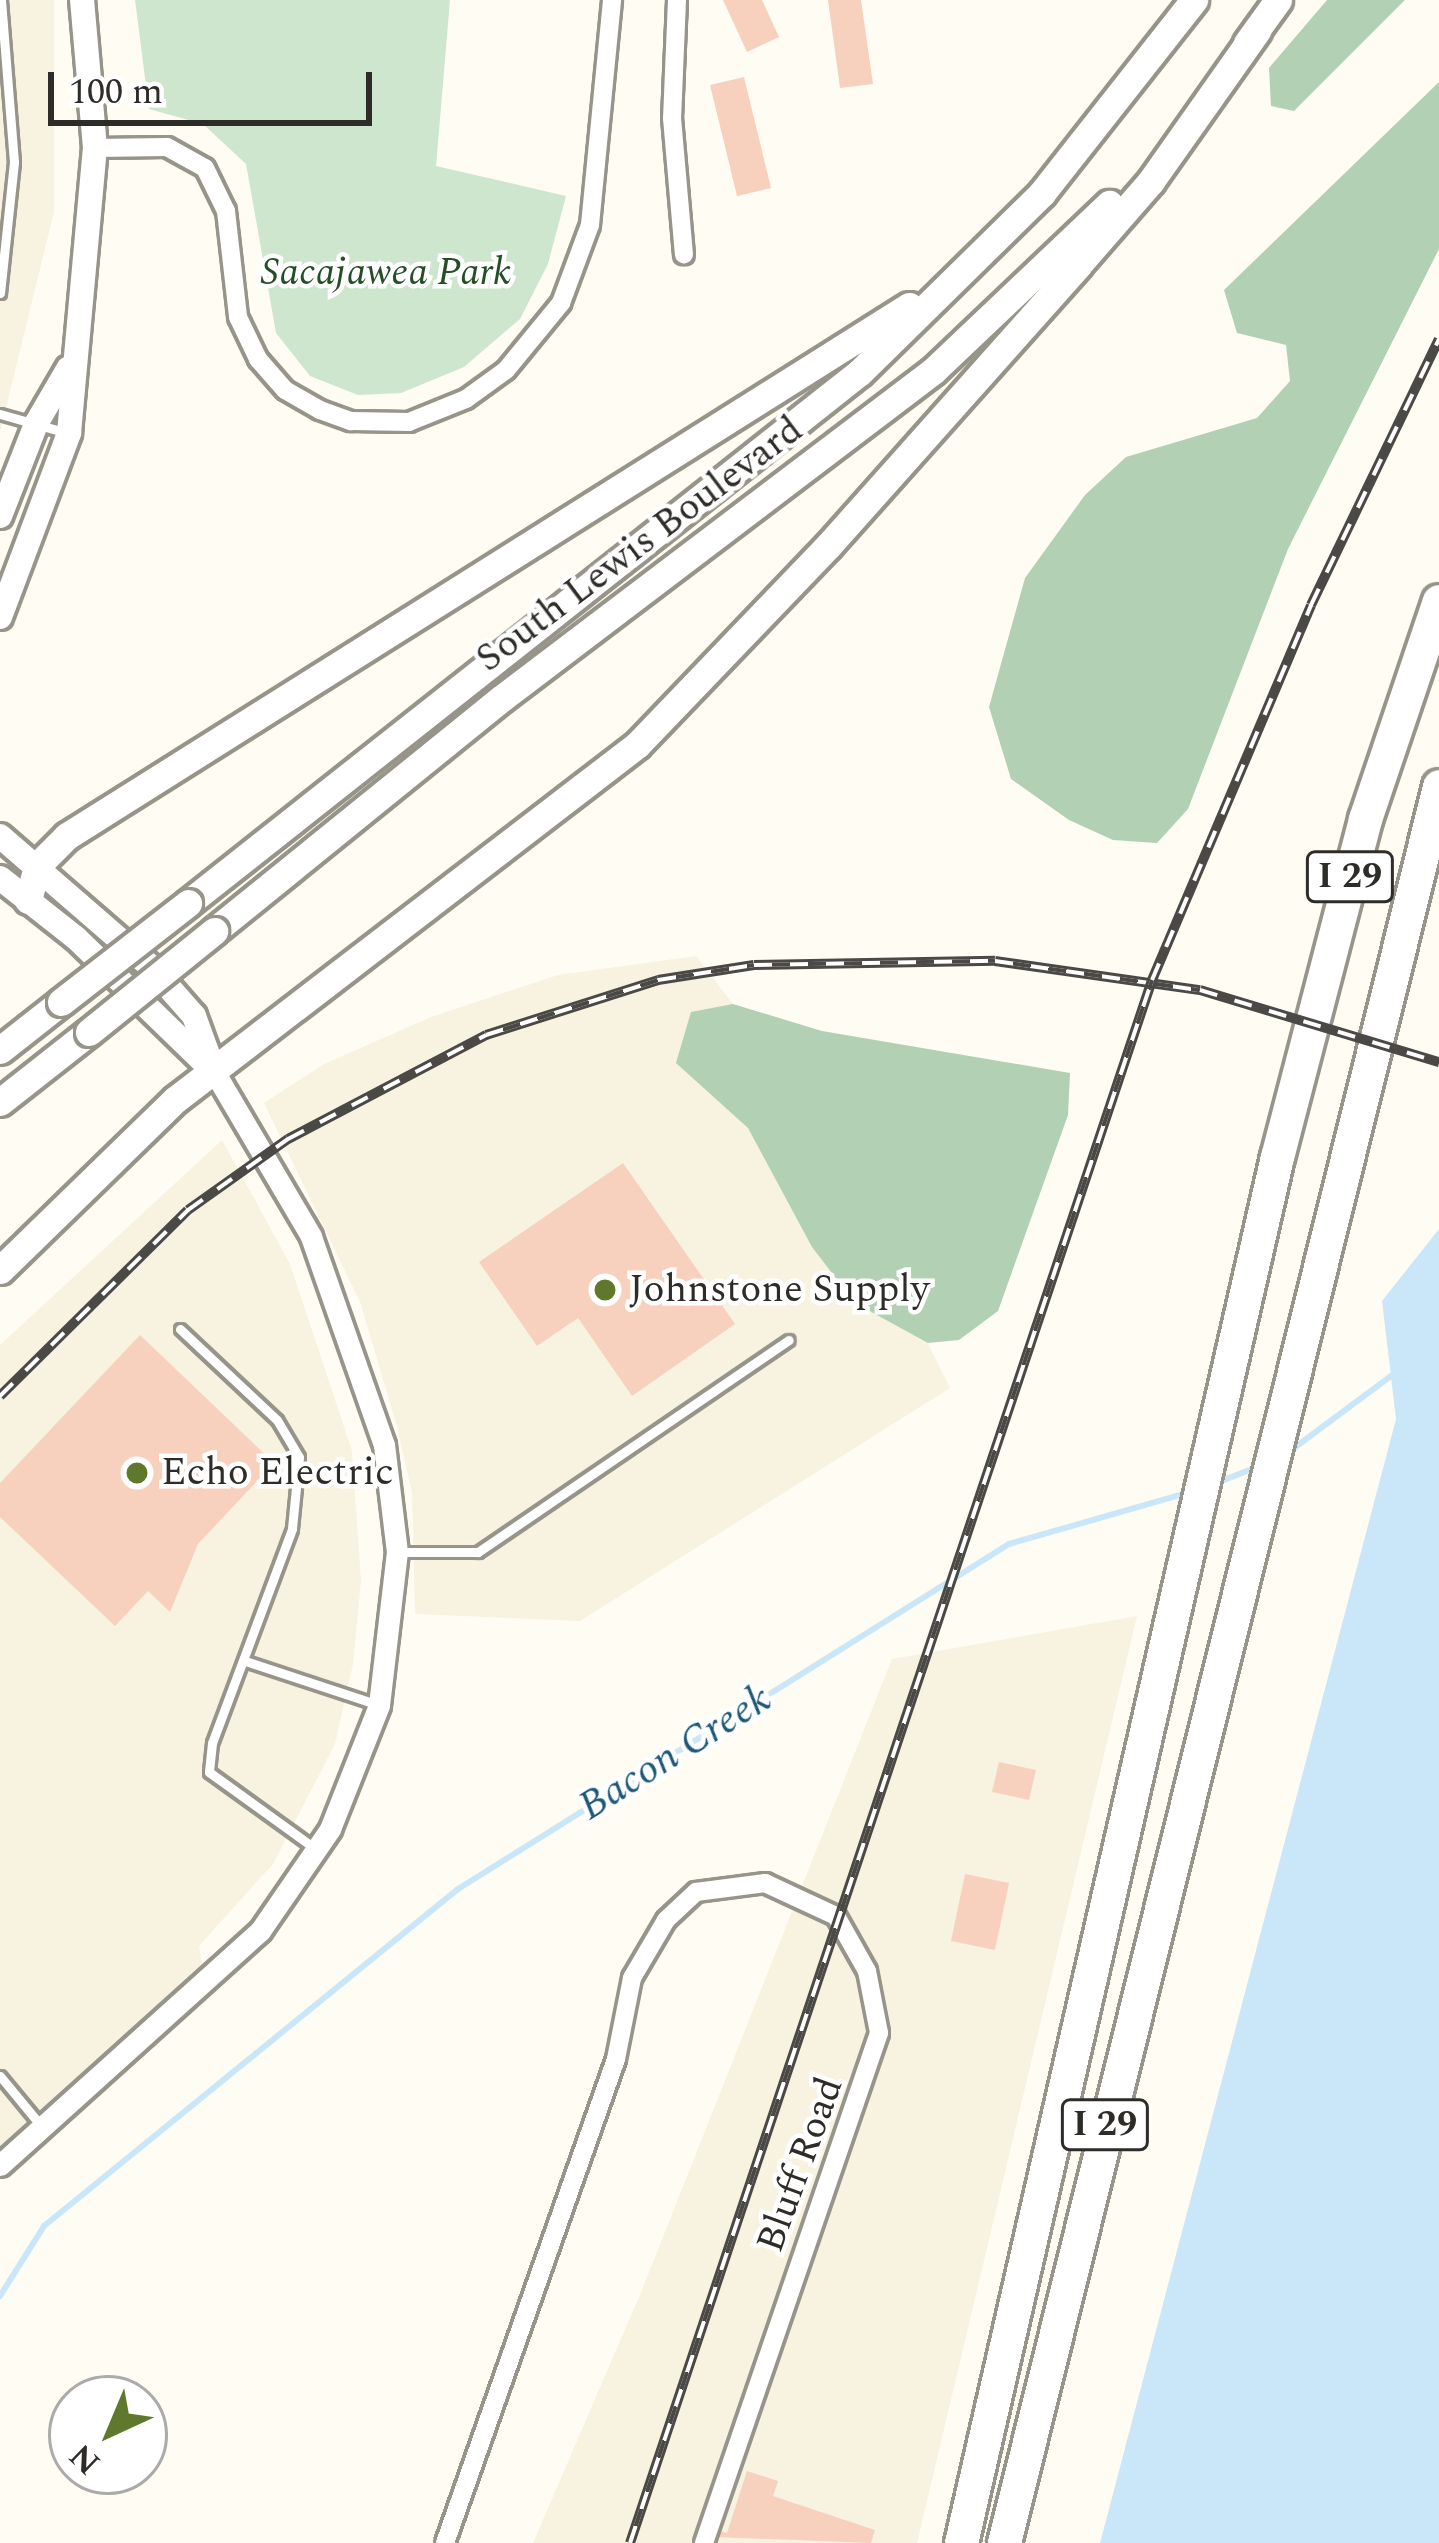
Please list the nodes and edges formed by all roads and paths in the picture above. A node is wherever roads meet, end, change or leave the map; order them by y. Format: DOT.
graph roads {
  1 [pos="1,0"];
  2 [pos="82,0"];
  3 [pos="612,0"];
  4 [pos="677,0"];
  5 [pos="1194,0"];
  6 [pos="1278,0"];
  7 [pos="1257,31"];
  8 [pos="95,148"];
  9 [pos="5,209"];
  10 [pos="991,248"];
  11 [pos="684,254"];
  12 [pos="0,293"];
  13 [pos="72,362"];
  14 [pos="0,414"];
  15 [pos="36,424"];
  16 [pos="69,433"];
  17 [pos="0,516"];
  18 [pos="1439,601"];
  19 [pos="0,617"];
  20 [pos="1439,786"];
  21 [pos="0,836"];
  22 [pos="37,866"];
  23 [pos="0,878"];
  24 [pos="28,900"];
  25 [pos="0,1050"];
  26 [pos="214,1071"];
  27 [pos="0,1102"];
  28 [pos="0,1270"];
  29 [pos="179,1329"];
  30 [pos="789,1340"];
  31 [pos="397,1552"];
  32 [pos="248,1662"];
  33 [pos="379,1705"];
  34 [pos="317,1850"];
  35 [pos="0,2076"];
  36 [pos="42,2128"];
  37 [pos="0,2165"];
  38 [pos="445,2543"];
  39 [pos="704,2543"];
  40 [pos="961,2543"];
  41 [pos="1004,2543"];
  1 -- 9 [label="lane"];
  2 -- 8 [label="main road"];
  3 -- 8 [label="street"];
  4 -- 11 [label="street"];
  5 -- 10 [label="main road, South Lewis Boulevard"];
  6 -- 7 [label="main road, South Lewis Boulevard"];
  7 -- 26 [label="main road"];
  7 -- 27 [label="main road, South Lewis Boulevard, bridge"];
  8 -- 13 [label="main road"];
  9 -- 12 [label="lane"];
  10 -- 22 [label="main road"];
  10 -- 25 [label="main road, South Lewis Boulevard, bridge"];
  13 -- 15 [label="main road"];
  13 -- 16 [label="main road"];
  14 -- 15 [label="lane"];
  15 -- 16 [label="lane"];
  15 -- 17 [label="main road"];
  16 -- 19 [label="main road"];
  18 -- 40 [label="highway, I 29"];
  20 -- 41 [label="highway, I 29"];
  21 -- 22 [label="main road"];
  22 -- 24 [label="main road"];
  22 -- 26 [label="main road"];
  23 -- 24 [label="main road"];
  24 -- 26 [label="main road"];
  26 -- 28 [label="main road"];
  26 -- 31 [label="street"];
  29 -- 32 [label="lane"];
  30 -- 31 [label="lane"];
  31 -- 33 [label="street"];
  32 -- 33 [label="lane"];
  32 -- 34 [label="lane"];
  33 -- 34 [label="street"];
  34 -- 36 [label="street"];
  35 -- 36 [label="lane"];
  36 -- 37 [label="street"];
  38 -- 39 [label="street, Bluff Road"];
}
